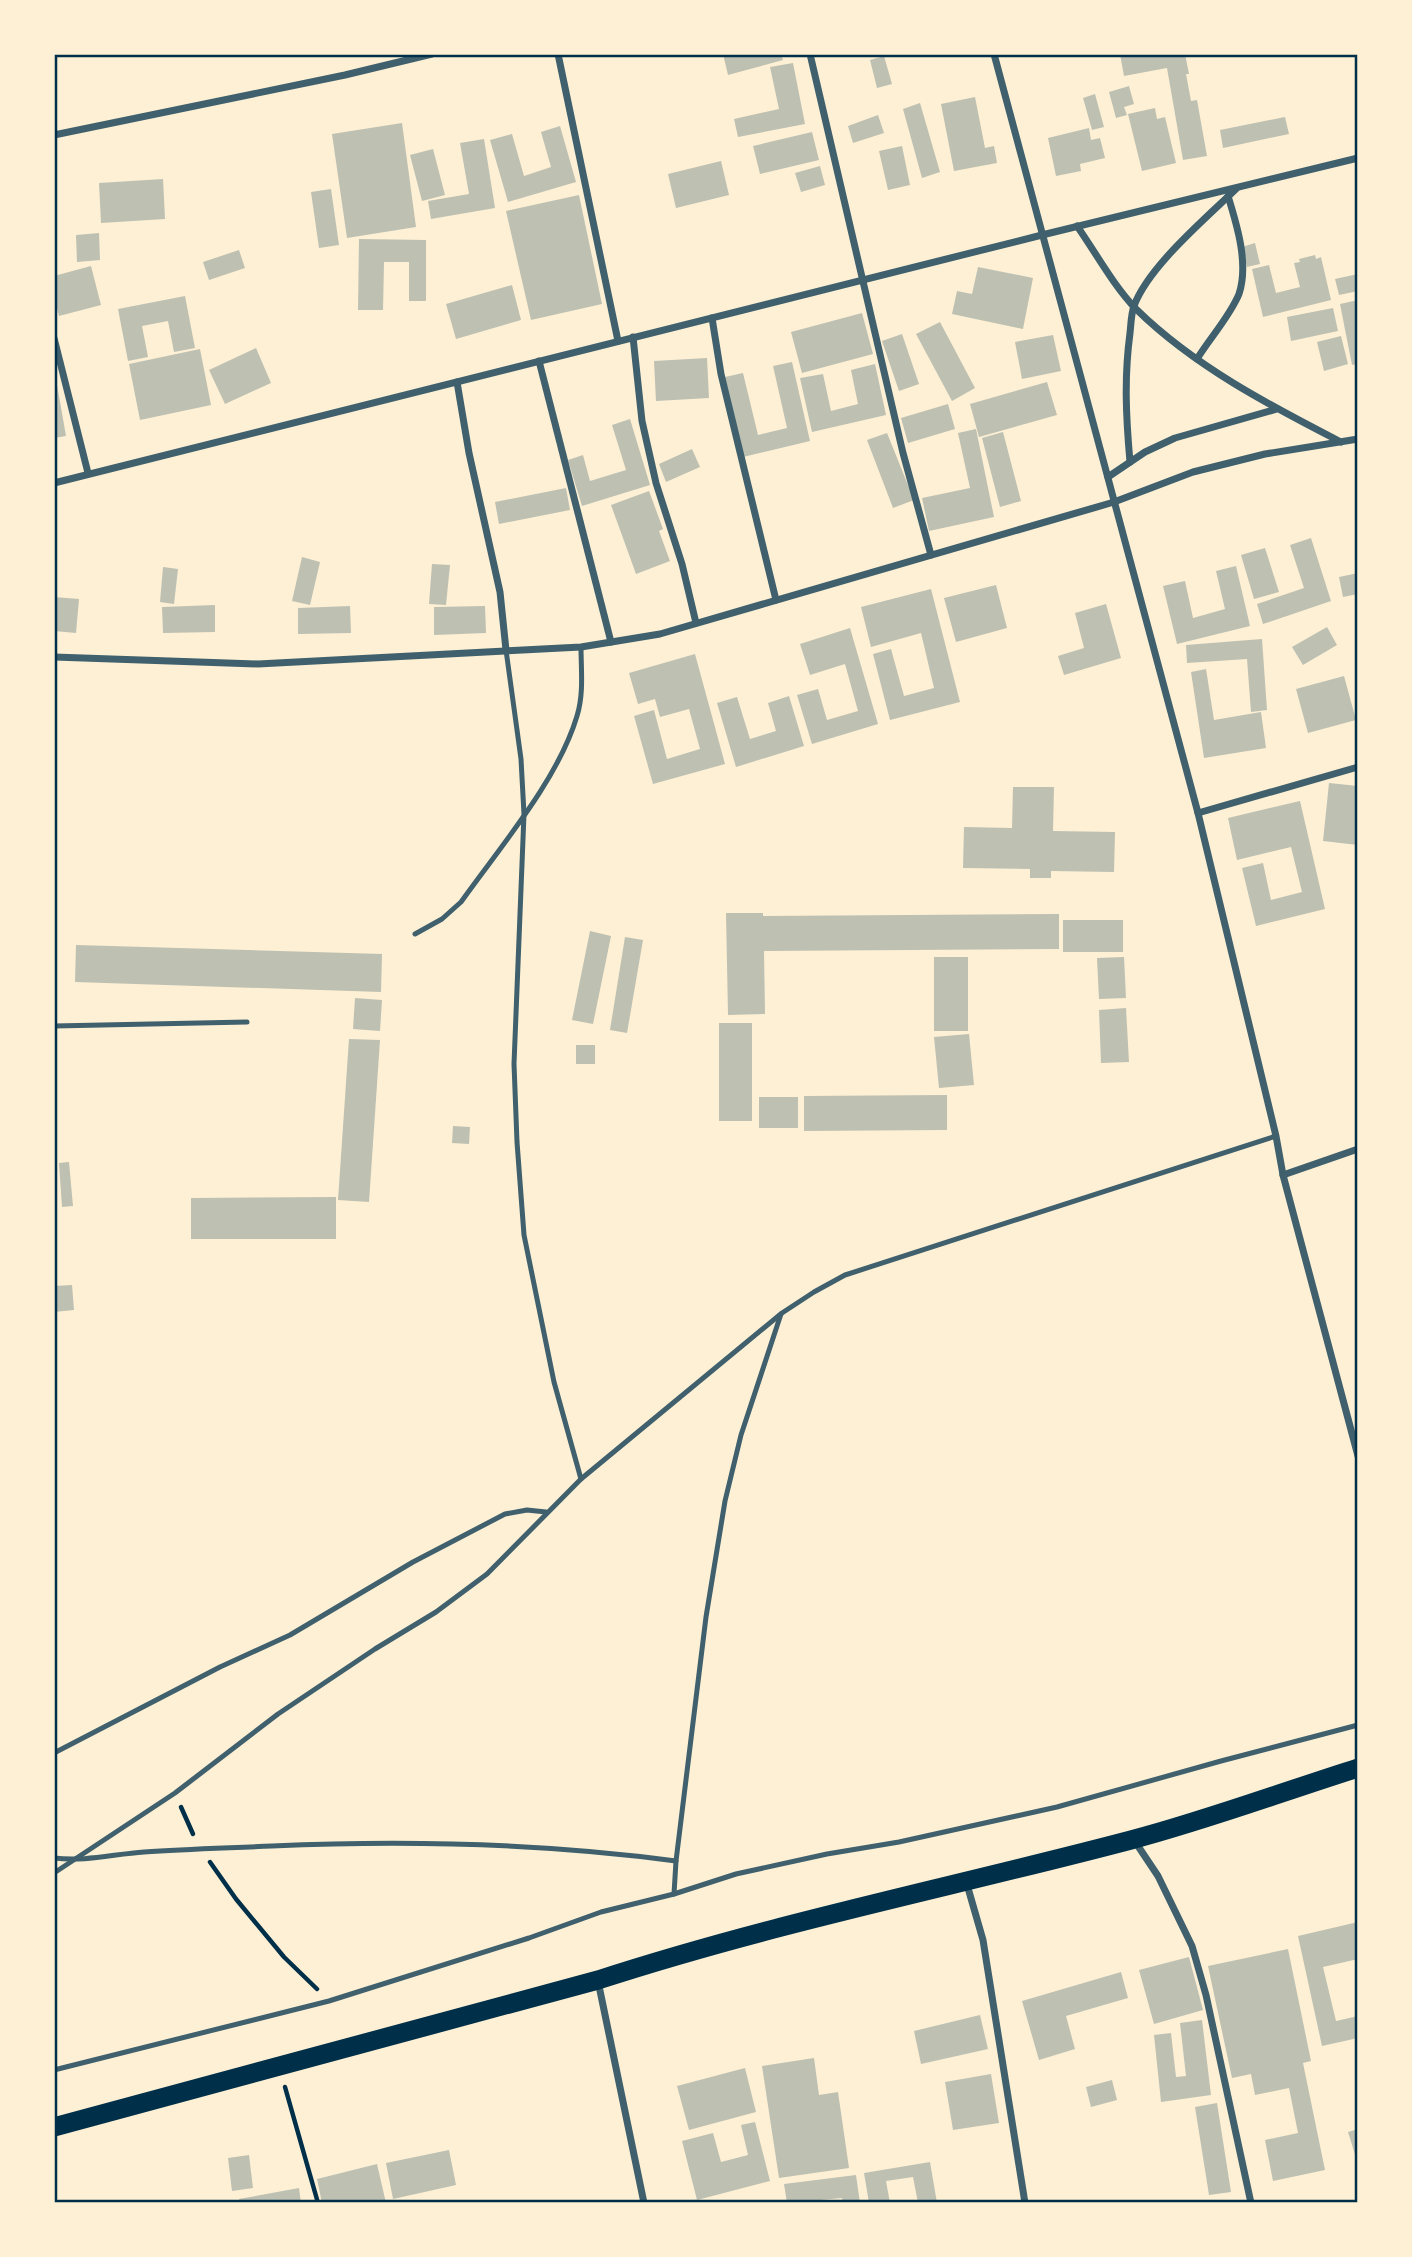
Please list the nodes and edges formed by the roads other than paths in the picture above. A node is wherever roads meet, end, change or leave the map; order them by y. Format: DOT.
graph roads {
  1 [pos="432,54"];
  2 [pos="558,54"];
  3 [pos="810,54"];
  4 [pos="994,54"];
  5 [pos="54,135"];
  6 [pos="1358,158"];
  7 [pos="1237,188"];
  8 [pos="1228,196"];
  9 [pos="1077,226"];
  10 [pos="1042,235"];
  11 [pos="864,279"];
  12 [pos="1134,306"];
  13 [pos="712,318"];
  14 [pos="633,337"];
  15 [pos="54,338"];
  16 [pos="618,341"];
  17 [pos="1197,359"];
  18 [pos="539,361"];
  19 [pos="457,382"];
  20 [pos="1278,409"];
  21 [pos="1358,439"];
  22 [pos="1342,442"];
  23 [pos="1130,462"];
  24 [pos="88,473"];
  25 [pos="1108,477"];
  26 [pos="54,483"];
  27 [pos="1114,502"];
  28 [pos="931,555"];
  29 [pos="776,600"];
  30 [pos="696,623"];
  31 [pos="611,642"];
  32 [pos="580,647"];
  33 [pos="506,650"];
  34 [pos="54,657"];
  35 [pos="1358,767"];
  36 [pos="1198,813"];
  37 [pos="524,814"];
  38 [pos="415,934"];
  39 [pos="247,1022"];
  40 [pos="54,1026"];
  41 [pos="1276,1136"];
  42 [pos="1358,1142"];
  43 [pos="1354,1150"];
  44 [pos="1283,1175"];
  45 [pos="782,1314"];
  46 [pos="1356,1442"];
  47 [pos="1358,1456"];
  48 [pos="581,1479"];
  49 [pos="546,1513"];
  50 [pos="1358,1725"];
  51 [pos="54,1753"];
  52 [pos="1358,1768"];
  53 [pos="1133,1840"];
  54 [pos="54,1858"];
  55 [pos="72,1860"];
  56 [pos="676,1861"];
  57 [pos="54,1873"];
  58 [pos="966,1881"];
  59 [pos="674,1894"];
  60 [pos="598,1979"];
  61 [pos="54,2070"];
  62 [pos="54,2127"];
  63 [pos="644,2203"];
  64 [pos="1025,2203"];
  65 [pos="1251,2203"];
  1 -- 5 [label="street"];
  2 -- 16 [label="street"];
  3 -- 11 [label="street"];
  4 -- 10 [label="street"];
  6 -- 7 [label="street"];
  7 -- 8 [label="street"];
  7 -- 9 [label="street"];
  8 -- 12 [label="street"];
  8 -- 17 [label="street"];
  9 -- 10 [label="street"];
  9 -- 12 [label="street"];
  10 -- 11 [label="street"];
  10 -- 25 [label="street"];
  11 -- 13 [label="street"];
  11 -- 28 [label="street"];
  12 -- 17 [label="street"];
  12 -- 23 [label="street"];
  13 -- 14 [label="street"];
  13 -- 29 [label="street"];
  14 -- 16 [label="street"];
  14 -- 30 [label="street"];
  15 -- 24 [label="street"];
  16 -- 18 [label="street"];
  17 -- 20 [label="street"];
  18 -- 19 [label="street"];
  18 -- 31 [label="street"];
  19 -- 24 [label="street"];
  19 -- 33 [label="street"];
  20 -- 22 [label="street"];
  20 -- 23 [label="street"];
  21 -- 22 [label="street"];
  22 -- 27 [label="street"];
  23 -- 25 [label="street"];
  24 -- 26 [label="street"];
  25 -- 27 [label="street"];
  27 -- 28 [label="street"];
  27 -- 36 [label="street"];
  28 -- 29 [label="street"];
  29 -- 30 [label="street"];
  30 -- 31 [label="street"];
  31 -- 32 [label="street"];
  32 -- 33 [label="street"];
  32 -- 37 [label="lane"];
  33 -- 34 [label="street"];
  33 -- 37 [label="lane"];
  35 -- 36 [label="street"];
  36 -- 41 [label="street"];
  37 -- 38 [label="lane"];
  37 -- 48 [label="lane"];
  39 -- 40 [label="lane"];
  41 -- 44 [label="street"];
  41 -- 45 [label="lane"];
  42 -- 43 [label="street"];
  43 -- 44 [label="street"];
  44 -- 46 [label="street"];
  45 -- 48 [label="lane"];
  45 -- 56 [label="lane"];
  46 -- 47 [label="street"];
  48 -- 49 [label="lane"];
  49 -- 51 [label="lane"];
  49 -- 55 [label="lane"];
  50 -- 59 [label="lane"];
  52 -- 53 [label="highway"];
  53 -- 58 [label="highway"];
  53 -- 65 [label="street"];
  54 -- 55 [label="lane"];
  55 -- 56 [label="lane"];
  55 -- 57 [label="lane"];
  56 -- 59 [label="lane"];
  58 -- 60 [label="highway"];
  58 -- 64 [label="street"];
  59 -- 61 [label="lane"];
  60 -- 62 [label="highway"];
  60 -- 63 [label="street"];
}
